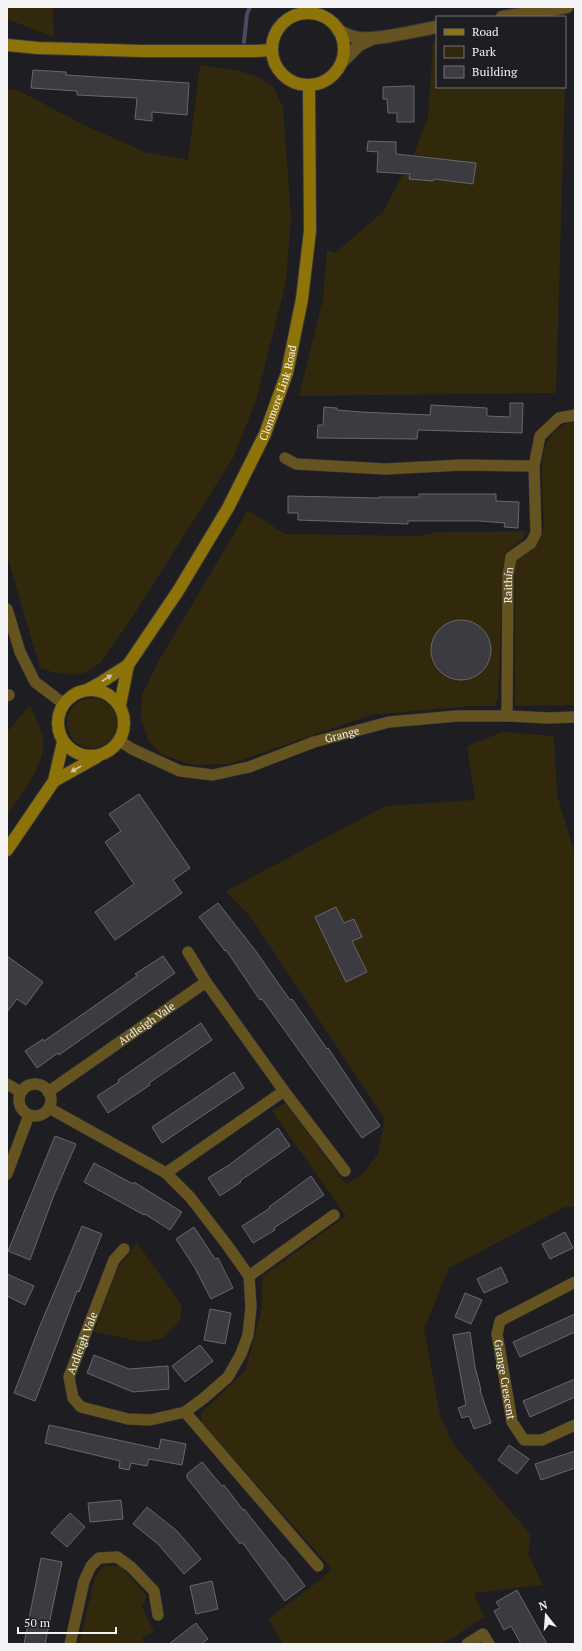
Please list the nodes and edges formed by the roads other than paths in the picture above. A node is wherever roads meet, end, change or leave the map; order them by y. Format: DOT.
graph roads {
  1 [pos="567,7"];
  2 [pos="313,10"];
  3 [pos="508,16"];
  4 [pos="436,27"];
  5 [pos="338,30"];
  6 [pos="374,38"];
  7 [pos="7,45"];
  8 [pos="272,50"];
  9 [pos="342,62"];
  10 [pos="310,85"];
  11 [pos="575,415"];
  12 [pos="285,458"];
  13 [pos="534,466"];
  14 [pos="7,609"];
  15 [pos="128,665"];
  16 [pos="86,690"];
  17 [pos="64,704"];
  18 [pos="120,705"];
  19 [pos="506,716"];
  20 [pos="575,717"];
  21 [pos="120,741"];
  22 [pos="63,742"];
  23 [pos="98,756"];
  24 [pos="54,781"];
  25 [pos="7,850"];
  26 [pos="188,952"];
  27 [pos="206,982"];
  28 [pos="7,1084"];
  29 [pos="284,1091"];
  30 [pos="21,1092"];
  31 [pos="48,1092"];
  32 [pos="49,1108"];
  33 [pos="29,1115"];
  34 [pos="344,1171"];
  35 [pos="166,1173"];
  36 [pos="7,1174"];
  37 [pos="334,1215"];
  38 [pos="124,1249"];
  39 [pos="249,1276"];
  40 [pos="575,1282"];
  41 [pos="185,1412"];
  42 [pos="575,1425"];
  43 [pos="318,1566"];
  44 [pos="158,1615"];
  45 [pos="70,1644"];
  46 [pos="467,1644"];
  47 [pos="489,1644"];
  1 -- 3 [label="street"];
  2 -- 5 [label="main road"];
  2 -- 8 [label="main road"];
  4 -- 6 [label="street"];
  5 -- 6 [label="street"];
  5 -- 9 [label="main road"];
  6 -- 9 [label="street"];
  7 -- 8 [label="main road"];
  8 -- 10 [label="main road"];
  9 -- 10 [label="main road"];
  10 -- 15 [label="main road, Clonmore Link Road"];
  11 -- 13 [label="street, Raithín"];
  12 -- 13 [label="street"];
  13 -- 19 [label="street, Raithín"];
  14 -- 17 [label="street"];
  16 -- 15 [label="main road, Clonmore Link Road, one-way"];
  15 -- 18 [label="main road, Clonmore Link Road"];
  16 -- 17 [label="main road"];
  16 -- 18 [label="main road"];
  17 -- 22 [label="main road"];
  18 -- 21 [label="main road"];
  19 -- 20 [label="street, Grange"];
  19 -- 21 [label="street, Grange"];
  21 -- 23 [label="main road"];
  22 -- 23 [label="main road"];
  22 -- 24 [label="main road"];
  23 -- 24 [label="main road, one-way"];
  24 -- 25 [label="main road"];
  26 -- 27 [label="street"];
  27 -- 29 [label="street"];
  27 -- 31 [label="street, Ardleigh Vale"];
  28 -- 30 [label="street"];
  29 -- 34 [label="street"];
  29 -- 35 [label="street"];
  30 -- 31 [label="street"];
  30 -- 33 [label="street"];
  31 -- 32 [label="street"];
  32 -- 33 [label="street"];
  32 -- 35 [label="street, Ardleigh Vale"];
  33 -- 36 [label="street"];
  35 -- 39 [label="street, Ardleigh Vale"];
  37 -- 39 [label="street"];
  38 -- 41 [label="street, Ardleigh Vale"];
  39 -- 41 [label="street, Ardleigh Vale"];
  40 -- 42 [label="street, Grange Crescent"];
  41 -- 43 [label="street"];
  44 -- 45 [label="street"];
  46 -- 47 [label="street"];
}
